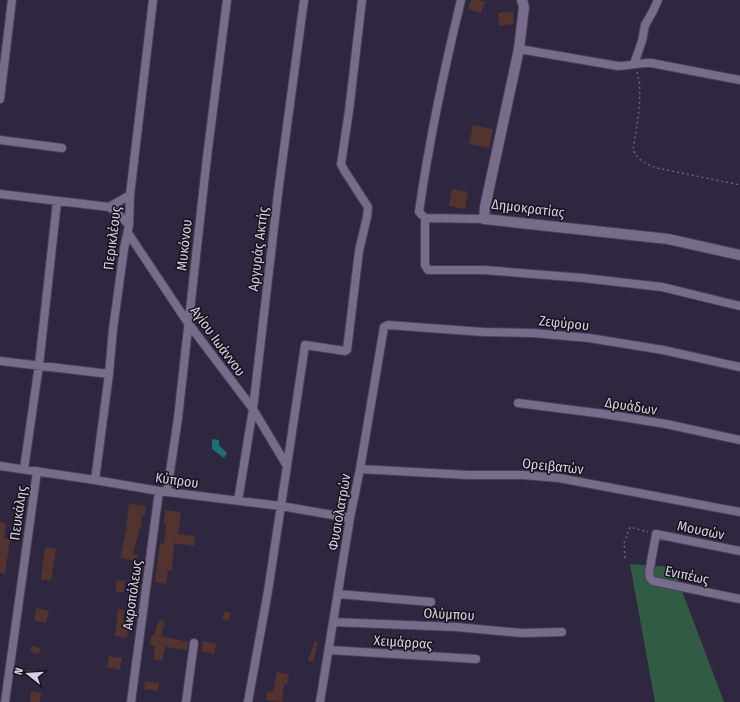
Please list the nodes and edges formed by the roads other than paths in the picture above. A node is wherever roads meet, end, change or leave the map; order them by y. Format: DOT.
graph roads {
  1 [pos="12,0"];
  2 [pos="153,0"];
  3 [pos="227,0"];
  4 [pos="304,0"];
  5 [pos="362,0"];
  6 [pos="461,0"];
  7 [pos="522,0"];
  8 [pos="658,0"];
  9 [pos="519,50"];
  10 [pos="634,64"];
  11 [pos="740,80"];
  12 [pos="0,99"];
  13 [pos="0,140"];
  14 [pos="62,148"];
  15 [pos="0,194"];
  16 [pos="130,194"];
  17 [pos="57,202"];
  18 [pos="109,207"];
  19 [pos="425,218"];
  20 [pos="484,219"];
  21 [pos="128,229"];
  22 [pos="740,255"];
  23 [pos="740,306"];
  24 [pos="188,323"];
  25 [pos="384,327"];
  26 [pos="0,361"];
  27 [pos="39,365"];
  28 [pos="740,367"];
  29 [pos="109,374"];
  30 [pos="518,403"];
  31 [pos="252,409"];
  32 [pos="740,440"];
  33 [pos="0,466"];
  34 [pos="287,466"];
  35 [pos="24,469"];
  36 [pos="360,469"];
  37 [pos="37,471"];
  38 [pos="95,480"];
  39 [pos="163,492"];
  40 [pos="238,501"];
  41 [pos="281,506"];
  42 [pos="740,512"];
  43 [pos="350,518"];
  44 [pos="656,534"];
  45 [pos="740,551"];
  46 [pos="338,594"];
  47 [pos="740,599"];
  48 [pos="431,602"];
  49 [pos="333,622"];
  50 [pos="562,632"];
  51 [pos="194,643"];
  52 [pos="329,650"];
  53 [pos="476,660"];
  54 [pos="4,697"];
  55 [pos="131,702"];
  56 [pos="186,702"];
  57 [pos="248,702"];
  58 [pos="320,702"];
  1 -- 12 [label="street"];
  2 -- 16 [label="street, Περικλέους"];
  3 -- 24 [label="street, Μυκόνου"];
  4 -- 31 [label="street, Αργυράς Ακτής"];
  5 -- 34 [label="street"];
  6 -- 19 [label="street"];
  7 -- 9 [label="street, Δημοκρατίας"];
  8 -- 10 [label="street"];
  9 -- 10 [label="street"];
  9 -- 20 [label="street, Δημοκρατίας"];
  10 -- 11 [label="street"];
  13 -- 14 [label="street"];
  15 -- 17 [label="street"];
  16 -- 18 [label="street"];
  16 -- 21 [label="street, Περικλέους"];
  17 -- 18 [label="street"];
  17 -- 27 [label="street"];
  18 -- 21 [label="street, Αγίου Ιωάννου"];
  19 -- 20 [label="street"];
  19 -- 23 [label="street"];
  20 -- 22 [label="street, Δημοκρατίας"];
  21 -- 24 [label="street, Αγίου Ιωάννου"];
  21 -- 29 [label="street, Περικλέους"];
  24 -- 31 [label="street, Αγίου Ιωάννου"];
  24 -- 39 [label="street, Μυκόνου"];
  25 -- 28 [label="street, Ζεφύρου"];
  25 -- 36 [label="street, Φυσιολατρών"];
  26 -- 27 [label="street"];
  27 -- 29 [label="street"];
  27 -- 35 [label="street"];
  29 -- 38 [label="street, Περικλέους"];
  30 -- 32 [label="street, Δρυάδων"];
  31 -- 34 [label="street, Αγίου Ιωάννου"];
  31 -- 40 [label="street, Αργυράς Ακτής"];
  33 -- 35 [label="street, Κύπρου"];
  34 -- 41 [label="street"];
  35 -- 37 [label="street, Κύπρου"];
  36 -- 42 [label="street, Ορειβατών"];
  36 -- 43 [label="street, Φυσιολατρών"];
  37 -- 38 [label="street, Κύπρου"];
  37 -- 54 [label="street, Πευκάλης"];
  38 -- 39 [label="street, Κύπρου"];
  39 -- 40 [label="street, Κύπρου"];
  39 -- 55 [label="street, Ακροπόλεως"];
  40 -- 41 [label="street, Κύπρου"];
  41 -- 43 [label="street, Κύπρου"];
  41 -- 57 [label="street"];
  43 -- 46 [label="street, Φυσιολατρών"];
  44 -- 45 [label="street, Μουσών"];
  44 -- 47 [label="street, Ενιπέως"];
  46 -- 48 [label="street"];
  46 -- 49 [label="street, Φυσιολατρών"];
  49 -- 50 [label="street, Ολύμπου"];
  49 -- 52 [label="street, Φυσιολατρών"];
  51 -- 56 [label="street"];
  52 -- 53 [label="street, Χειμάρρας"];
  52 -- 58 [label="street, Φυσιολατρών"];
}
